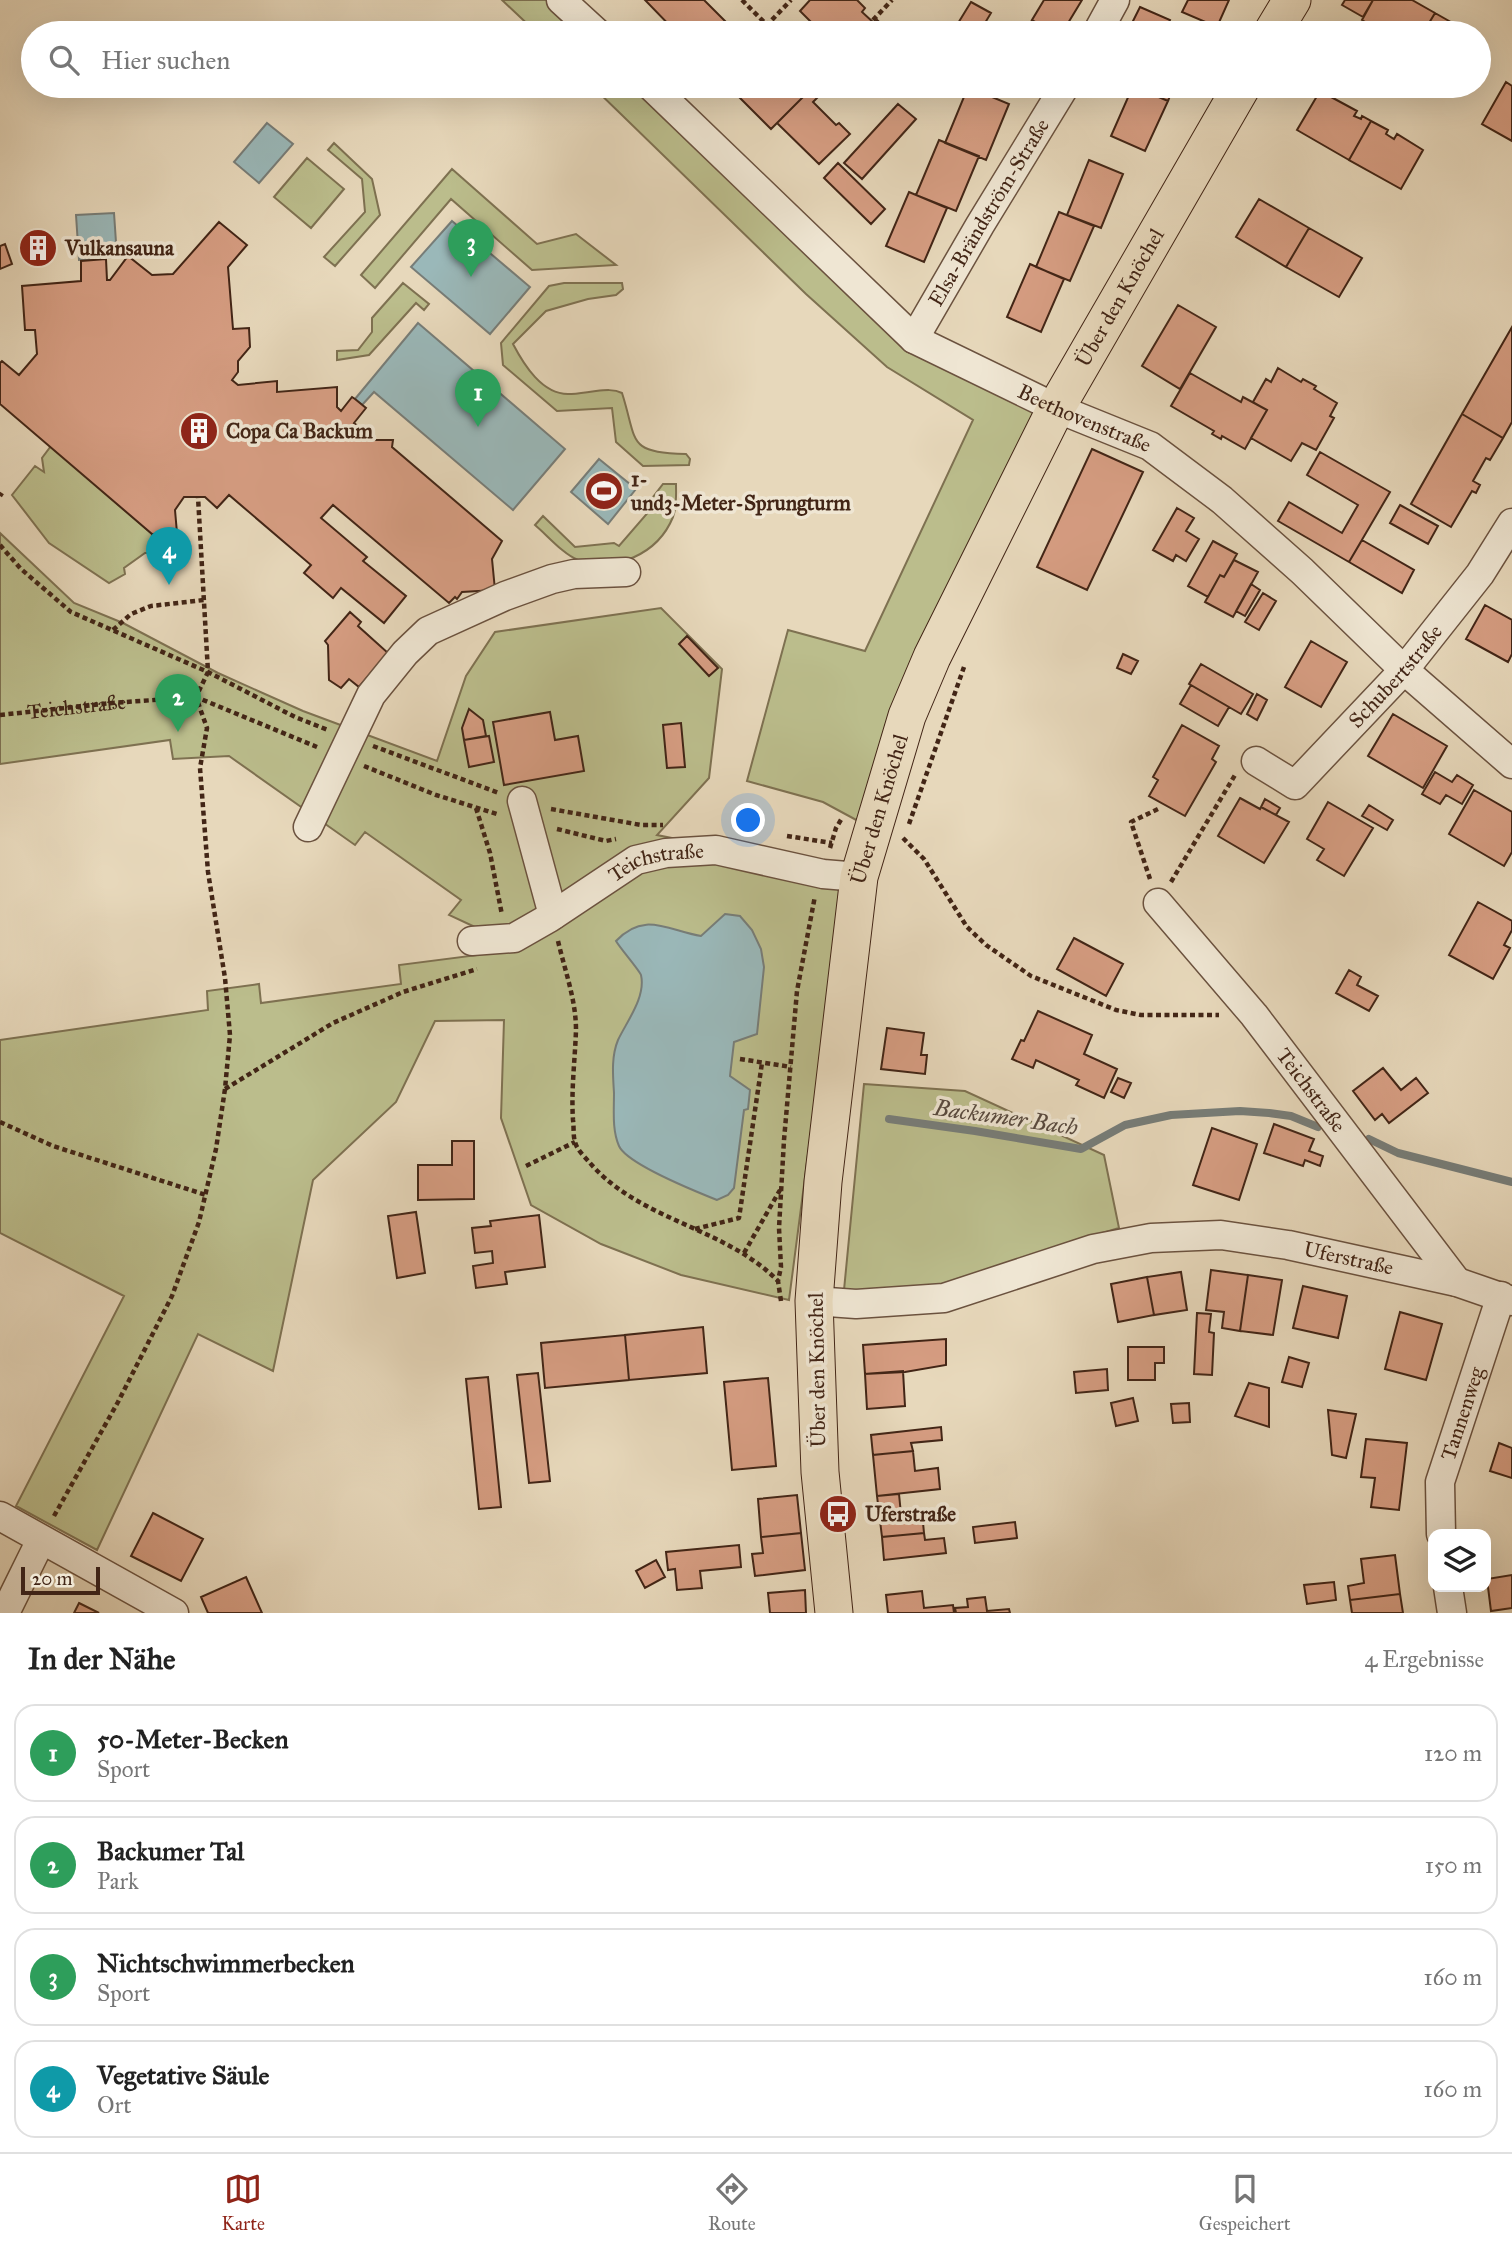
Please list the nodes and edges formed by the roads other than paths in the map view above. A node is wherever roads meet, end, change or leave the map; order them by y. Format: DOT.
graph roads {
  1 [pos="561,0"];
  2 [pos="1115,0"];
  3 [pos="1292,0"];
  4 [pos="584,21"];
  5 [pos="1104,21"];
  6 [pos="1279,21"];
  7 [pos="663,98"];
  8 [pos="1058,98"];
  9 [pos="1235,98"];
  10 [pos="914,339"];
  11 [pos="1056,408"];
  12 [pos="1512,523"];
  13 [pos="626,572"];
  14 [pos="1404,670"];
  15 [pos="1512,764"];
  16 [pos="1245,768"];
  17 [pos="524,811"];
  18 [pos="308,827"];
  19 [pos="859,877"];
  20 [pos="1158,903"];
  21 [pos="551,917"];
  22 [pos="472,941"];
  23 [pos="1457,1282"];
  24 [pos="1506,1299"];
  25 [pos="814,1301"];
  26 [pos="0,1516"];
  27 [pos="1441,1529"];
  28 [pos="41,1539"];
  29 [pos="1449,1592"];
  30 [pos="5,1613"];
  31 [pos="174,1613"];
  32 [pos="834,1613"];
  33 [pos="1452,1613"];
  1 -- 4 [label="street"];
  2 -- 5 [label="street"];
  3 -- 6 [label="main road"];
  7 -- 10 [label="street, Beethovenstraße"];
  8 -- 10 [label="street, Elsa-Brändström-Straße"];
  9 -- 11 [label="main road, Über den Knöchel"];
  10 -- 11 [label="street, Beethovenstraße"];
  11 -- 14 [label="street, Beethovenstraße"];
  11 -- 19 [label="main road, Über den Knöchel"];
  12 -- 14 [label="street, Schubertstraße"];
  13 -- 18 [label="street"];
  14 -- 15 [label="street, Beethovenstraße"];
  14 -- 16 [label="street, Schubertstraße"];
  17 -- 21 [label="street"];
  19 -- 21 [label="street, Teichstraße"];
  19 -- 25 [label="main road, Über den Knöchel"];
  20 -- 23 [label="street, Teichstraße"];
  21 -- 22 [label="street, Teichstraße"];
  23 -- 24 [label="street, Uferstraße"];
  23 -- 25 [label="street, Uferstraße"];
  24 -- 27 [label="street, Tannenweg"];
  25 -- 32 [label="main road, Über den Knöchel"];
  26 -- 28 [label="street"];
  28 -- 30 [label="street"];
  28 -- 31 [label="street"];
  29 -- 33 [label="street"];
}
